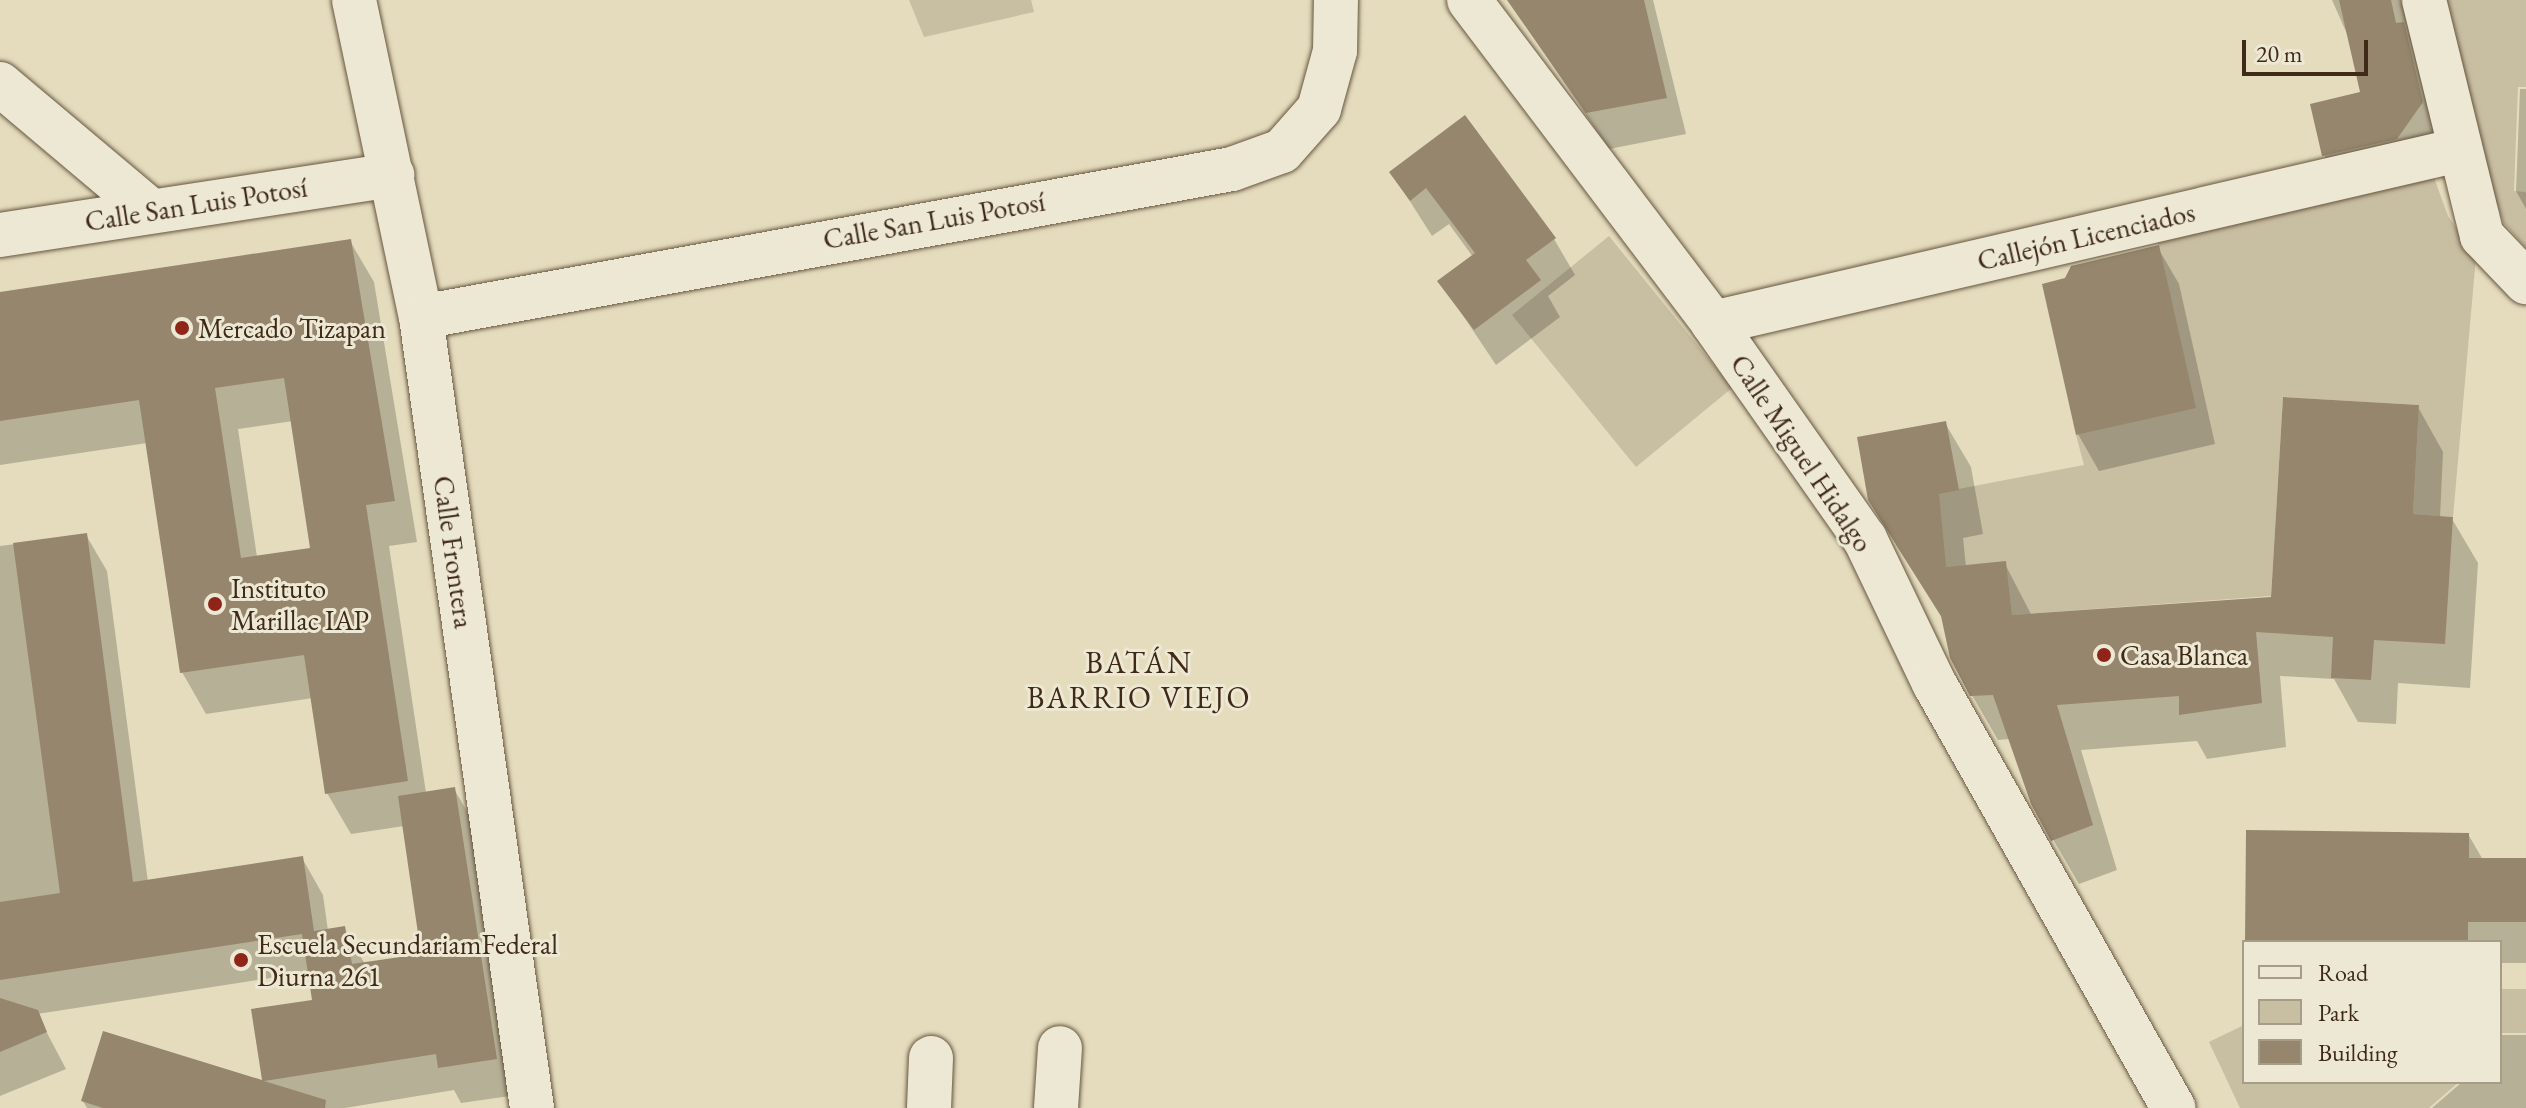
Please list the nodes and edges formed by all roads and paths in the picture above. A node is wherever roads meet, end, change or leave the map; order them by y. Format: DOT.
graph roads {
  1 [pos="354,0"];
  2 [pos="1336,0"];
  3 [pos="1469,0"];
  4 [pos="2424,0"];
  5 [pos="0,84"];
  6 [pos="2459,150"];
  7 [pos="392,175"];
  8 [pos="151,211"];
  9 [pos="0,235"];
  10 [pos="2526,282"];
  11 [pos="421,317"];
  12 [pos="1713,323"];
  13 [pos="1060,1048"];
  14 [pos="931,1058"];
  15 [pos="532,1108"];
  16 [pos="929,1108"];
  17 [pos="1056,1108"];
  18 [pos="2173,1108"];
  1 -- 7 [label="street, Calle Frontera"];
  2 -- 11 [label="street, Calle San Luis Potosí"];
  3 -- 12 [label="street, Calle Miguel Hidalgo"];
  4 -- 6 [label="street"];
  5 -- 8 [label="street"];
  6 -- 10 [label="street"];
  6 -- 12 [label="street, Callejón Licenciados"];
  7 -- 8 [label="street, Calle San Luis Potosí"];
  7 -- 11 [label="street, Calle Frontera"];
  8 -- 9 [label="street, Calle San Luis Potosí"];
  11 -- 15 [label="street, Calle Frontera"];
  12 -- 18 [label="street, Calle Miguel Hidalgo"];
  13 -- 17 [label="street"];
  14 -- 16 [label="street"];
}
